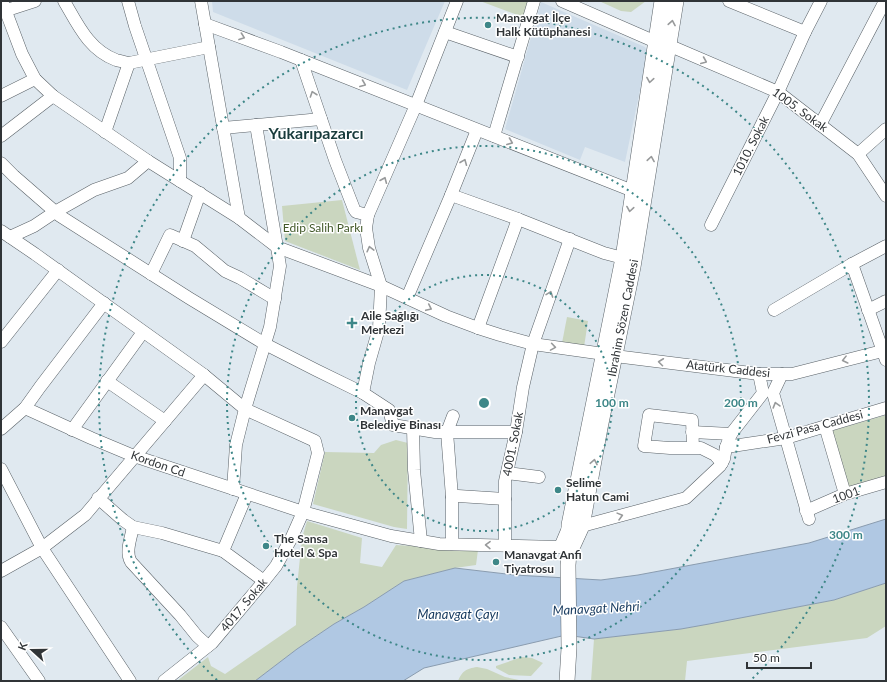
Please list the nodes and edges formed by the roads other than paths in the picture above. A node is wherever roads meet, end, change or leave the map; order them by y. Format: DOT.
graph roads {
  1 [pos="35,1"];
  2 [pos="64,1"];
  3 [pos="128,1"];
  4 [pos="201,1"];
  5 [pos="457,1"];
  6 [pos="534,1"];
  7 [pos="562,1"];
  8 [pos="662,1"];
  9 [pos="676,1"];
  10 [pos="729,1"];
  11 [pos="821,1"];
  12 [pos="3,8"];
  13 [pos="884,9"];
  14 [pos="205,24"];
  15 [pos="445,32"];
  16 [pos="805,32"];
  17 [pos="662,44"];
  18 [pos="209,47"];
  19 [pos="518,57"];
  20 [pos="147,59"];
  21 [pos="301,60"];
  22 [pos="129,63"];
  23 [pos="35,79"];
  24 [pos="778,92"];
  25 [pos="1,96"];
  26 [pos="53,96"];
  27 [pos="416,105"];
  28 [pos="321,119"];
  29 [pos="256,125"];
  30 [pos="820,125"];
  31 [pos="223,128"];
  32 [pos="886,129"];
  33 [pos="477,130"];
  34 [pos="105,132"];
  35 [pos="1,136"];
  36 [pos="494,136"];
  37 [pos="858,154"];
  38 [pos="148,161"];
  39 [pos="1,163"];
  40 [pos="180,181"];
  41 [pos="633,191"];
  42 [pos="200,193"];
  43 [pos="451,195"];
  44 [pos="886,196"];
  45 [pos="55,212"];
  46 [pos="368,215"];
  47 [pos="239,218"];
  48 [pos="518,219"];
  49 [pos="711,225"];
  50 [pos="5,234"];
  51 [pos="570,239"];
  52 [pos="183,241"];
  53 [pos="886,246"];
  54 [pos="277,247"];
  55 [pos="623,258"];
  56 [pos="852,264"];
  57 [pos="374,265"];
  58 [pos="58,270"];
  59 [pos="151,274"];
  60 [pos="361,279"];
  61 [pos="381,286"];
  62 [pos="407,298"];
  63 [pos="275,299"];
  64 [pos="886,301"];
  65 [pos="104,303"];
  66 [pos="774,310"];
  67 [pos="868,310"];
  68 [pos="478,328"];
  69 [pos="143,332"];
  70 [pos="1,342"];
  71 [pos="265,344"];
  72 [pos="532,344"];
  73 [pos="885,354"];
  74 [pos="610,355"];
  75 [pos="759,374"];
  76 [pos="782,374"];
  77 [pos="204,375"];
  78 [pos="107,382"];
  79 [pos="363,392"];
  80 [pos="25,408"];
  81 [pos="886,408"];
  82 [pos="245,409"];
  83 [pos="453,416"];
  84 [pos="165,421"];
  85 [pos="825,426"];
  86 [pos="413,428"];
  87 [pos="1,429"];
  88 [pos="72,430"];
  89 [pos="447,432"];
  90 [pos="516,432"];
  91 [pos="692,432"];
  92 [pos="731,434"];
  93 [pos="786,438"];
  94 [pos="726,447"];
  95 [pos="693,448"];
  96 [pos="134,456"];
  97 [pos="722,463"];
  98 [pos="1,469"];
  99 [pos="507,472"];
  100 [pos="539,477"];
  101 [pos="886,482"];
  102 [pos="233,489"];
  103 [pos="248,494"];
  104 [pos="845,494"];
  105 [pos="452,497"];
  106 [pos="98,498"];
  107 [pos="505,499"];
  108 [pos="303,512"];
  109 [pos="576,526"];
  110 [pos="133,527"];
  111 [pos="421,541"];
  112 [pos="452,544"];
  113 [pos="505,545"];
  114 [pos="42,548"];
  115 [pos="223,552"];
  116 [pos="1,571"];
  117 [pos="264,581"];
  118 [pos="1,627"];
  119 [pos="208,646"];
  120 [pos="567,680"];
  121 [pos="39,681"];
  122 [pos="130,681"];
  123 [pos="164,681"];
  1 -- 12 [label="street"];
  2 -- 22 [label="street"];
  3 -- 20 [label="street"];
  4 -- 14 [label="street"];
  5 -- 15 [label="street"];
  6 -- 19 [label="street"];
  7 -- 17 [label="street, 1005. Sokak"];
  8 -- 17 [label="main road, Ibrahim Sözen Caddesi"];
  17 -- 9 [label="main road, Ibrahim Sözen Caddesi, one-way"];
  10 -- 16 [label="street"];
  11 -- 16 [label="street, 1010. Sokak"];
  12 -- 23 [label="street, Atatürk Caddesi"];
  13 -- 30 [label="street"];
  14 -- 18 [label="street"];
  14 -- 21 [label="street, one-way"];
  15 -- 19 [label="street"];
  15 -- 27 [label="street"];
  16 -- 24 [label="street, 1010. Sokak"];
  17 -- 24 [label="street, 1005. Sokak, one-way"];
  17 -- 41 [label="main road, Ibrahim Sözen Caddesi, one-way"];
  74 -- 17 [label="main road, Ibrahim Sözen Caddesi, one-way"];
  18 -- 20 [label="street"];
  18 -- 31 [label="street"];
  19 -- 36 [label="street"];
  20 -- 22 [label="street"];
  20 -- 40 [label="street"];
  21 -- 27 [label="street, one-way"];
  28 -- 21 [label="street, one-way"];
  22 -- 34 [label="street"];
  23 -- 25 [label="street"];
  23 -- 26 [label="street, Atatürk Caddesi"];
  24 -- 30 [label="street, 1005. Sokak"];
  24 -- 49 [label="street, 1010. Sokak"];
  26 -- 34 [label="street, Atatürk Caddesi"];
  26 -- 35 [label="street"];
  27 -- 33 [label="street"];
  46 -- 27 [label="street, one-way"];
  28 -- 29 [label="street"];
  28 -- 46 [label="street"];
  29 -- 31 [label="street"];
  29 -- 54 [label="street"];
  30 -- 37 [label="street, 1005. Sokak"];
  31 -- 47 [label="street"];
  32 -- 37 [label="street"];
  33 -- 36 [label="street"];
  43 -- 33 [label="street, one-way"];
  34 -- 38 [label="street, Atatürk Caddesi"];
  36 -- 41 [label="street, one-way"];
  37 -- 44 [label="street, 1005. Sokak"];
  38 -- 40 [label="street, Atatürk Caddesi"];
  38 -- 45 [label="street"];
  39 -- 45 [label="street"];
  40 -- 42 [label="street, Atatürk Caddesi"];
  41 -- 55 [label="main road, Ibrahim Sözen Caddesi, one-way"];
  42 -- 47 [label="street, Atatürk Caddesi"];
  42 -- 52 [label="street"];
  43 -- 48 [label="street"];
  43 -- 62 [label="street"];
  45 -- 50 [label="street"];
  45 -- 59 [label="street"];
  57 -- 46 [label="street, one-way"];
  47 -- 54 [label="street, Atatürk Caddesi"];
  48 -- 51 [label="street"];
  48 -- 68 [label="street"];
  50 -- 58 [label="street, 4017. Sokak"];
  51 -- 55 [label="street"];
  72 -- 51 [label="street, 4001. Sokak, one-way"];
  52 -- 59 [label="street"];
  52 -- 63 [label="street"];
  53 -- 56 [label="street"];
  54 -- 60 [label="street, Atatürk Caddesi"];
  54 -- 63 [label="street"];
  55 -- 74 [label="main road, Ibrahim Sözen Caddesi"];
  56 -- 66 [label="street"];
  56 -- 67 [label="street"];
  57 -- 60 [label="street"];
  57 -- 61 [label="street"];
  58 -- 65 [label="street, 4017. Sokak"];
  58 -- 70 [label="street"];
  59 -- 71 [label="street"];
  60 -- 61 [label="street, Atatürk Caddesi"];
  61 -- 62 [label="street, Atatürk Caddesi"];
  61 -- 79 [label="street"];
  62 -- 68 [label="street, Atatürk Caddesi, one-way"];
  63 -- 71 [label="street"];
  64 -- 67 [label="street"];
  65 -- 69 [label="street, 4017. Sokak"];
  65 -- 80 [label="street"];
  67 -- 73 [label="street"];
  68 -- 72 [label="street, Atatürk Caddesi"];
  69 -- 77 [label="street, 4017. Sokak"];
  69 -- 78 [label="street"];
  71 -- 79 [label="street"];
  71 -- 82 [label="street"];
  72 -- 74 [label="street, Atatürk Caddesi, one-way"];
  72 -- 90 [label="street, 4001. Sokak"];
  73 -- 76 [label="street, Atatürk Caddesi, one-way"];
  75 -- 74 [label="street, Atatürk Caddesi, one-way"];
  74 -- 109 [label="main road, Ibrahim Sözen Caddesi"];
  75 -- 76 [label="street, Atatürk Caddesi"];
  75 -- 92 [label="street"];
  93 -- 76 [label="street, one-way"];
  77 -- 82 [label="street, 4017. Sokak"];
  77 -- 84 [label="street"];
  78 -- 84 [label="street"];
  78 -- 88 [label="street"];
  79 -- 86 [label="street"];
  80 -- 87 [label="street"];
  80 -- 88 [label="street, Kordon Cd"];
  81 -- 85 [label="street, Fevzi Pasa Caddesi"];
  82 -- 102 [label="street"];
  82 -- 108 [label="street, 4017. Sokak"];
  83 -- 89 [label="street"];
  84 -- 96 [label="street"];
  85 -- 93 [label="street, Fevzi Pasa Caddesi"];
  85 -- 104 [label="street"];
  86 -- 89 [label="street"];
  86 -- 111 [label="street"];
  88 -- 96 [label="street, Kordon Cd"];
  89 -- 90 [label="street"];
  89 -- 105 [label="street"];
  90 -- 99 [label="street, 4001. Sokak"];
  91 -- 92 [label="street"];
  91 -- 95 [label="street"];
  91 -- 95 [label="street"];
  92 -- 94 [label="street"];
  93 -- 94 [label="street, Fevzi Pasa Caddesi"];
  93 -- 104 [label="street, 1001"];
  94 -- 97 [label="street"];
  95 -- 97 [label="street"];
  96 -- 102 [label="street, Kordon Cd"];
  96 -- 106 [label="street"];
  109 -- 97 [label="street, one-way"];
  98 -- 114 [label="street"];
  99 -- 100 [label="street"];
  99 -- 107 [label="street, 4001. Sokak"];
  101 -- 104 [label="street, 1001"];
  102 -- 103 [label="street, Kordon Cd"];
  103 -- 108 [label="street, Kordon Cd"];
  103 -- 115 [label="street"];
  105 -- 107 [label="street"];
  105 -- 112 [label="street"];
  106 -- 110 [label="street"];
  106 -- 114 [label="street"];
  107 -- 113 [label="street, 4001. Sokak"];
  108 -- 111 [label="street, Kordon Cd"];
  108 -- 117 [label="street, 4017. Sokak"];
  109 -- 113 [label="street, Kordon Cd"];
  109 -- 120 [label="main road, Ibrahim Sözen Caddesi"];
  110 -- 115 [label="street"];
  110 -- 119 [label="street"];
  111 -- 112 [label="street, Kordon Cd"];
  113 -- 112 [label="street, Kordon Cd, one-way"];
  114 -- 116 [label="street"];
  114 -- 122 [label="street"];
  115 -- 117 [label="street"];
  117 -- 119 [label="street, 4017. Sokak"];
  118 -- 121 [label="street"];
  119 -- 123 [label="street, 4017. Sokak"];
}
